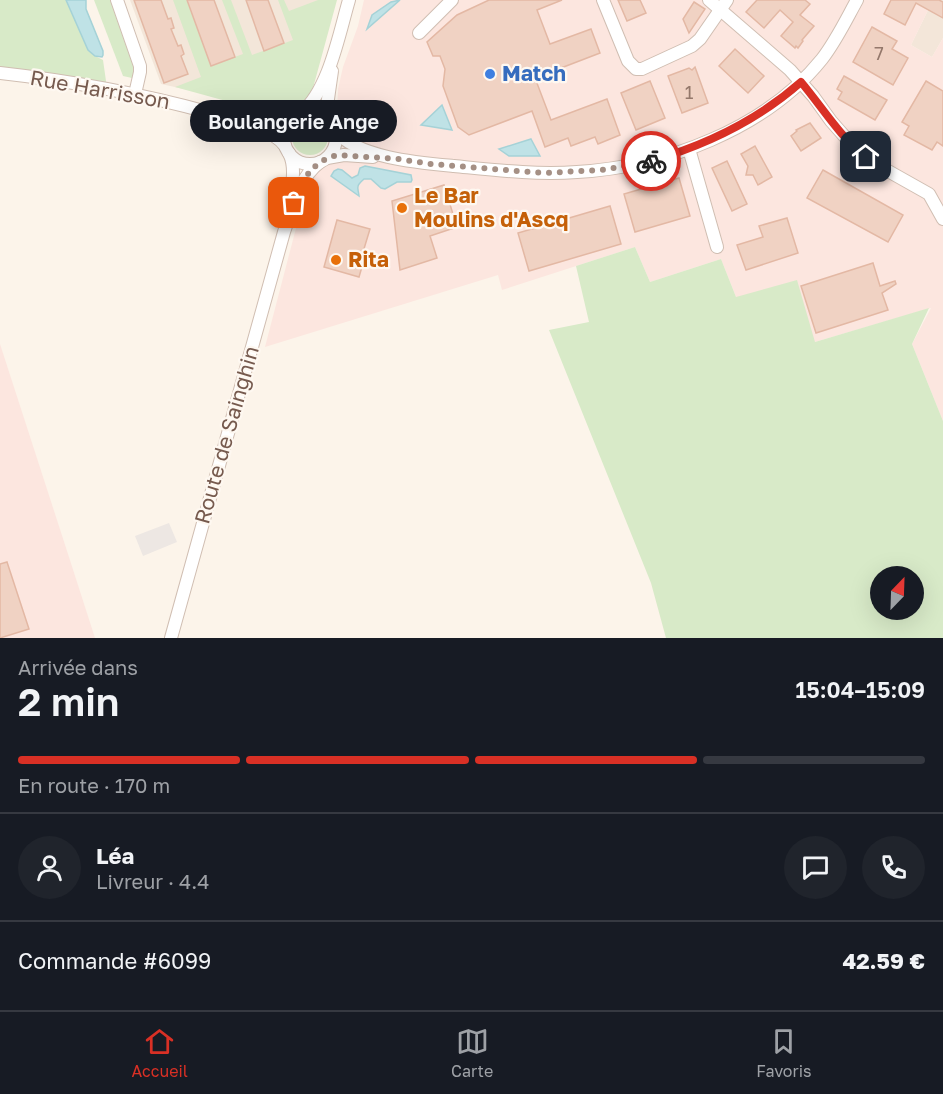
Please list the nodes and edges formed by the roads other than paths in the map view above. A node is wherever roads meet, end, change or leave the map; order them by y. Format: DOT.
graph roads {
  1 [pos="117,0"];
  2 [pos="349,0"];
  3 [pos="452,0"];
  4 [pos="603,0"];
  5 [pos="709,0"];
  6 [pos="857,0"];
  7 [pos="724,5"];
  8 [pos="418,33"];
  9 [pos="336,47"];
  10 [pos="0,73"];
  11 [pos="801,82"];
  12 [pos="135,94"];
  13 [pos="297,116"];
  14 [pos="234,119"];
  15 [pos="333,126"];
  16 [pos="287,149"];
  17 [pos="689,149"];
  18 [pos="398,159"];
  19 [pos="323,160"];
  20 [pos="943,219"];
  21 [pos="284,232"];
  22 [pos="717,247"];
  23 [pos="171,638"];
  1 -- 12 [label="street"];
  2 -- 9 [label="street"];
  3 -- 8 [label="street"];
  4 -- 7 [label="street"];
  5 -- 7 [label="street"];
  6 -- 11 [label="street"];
  7 -- 11 [label="street"];
  9 -- 13 [label="street"];
  9 -- 15 [label="street"];
  10 -- 12 [label="street, Rue Harrisson"];
  11 -- 17 [label="street"];
  11 -- 20 [label="street"];
  12 -- 14 [label="street, Rue Harrisson"];
  13 -- 14 [label="street, Rue Harrisson"];
  13 -- 15 [label="street"];
  13 -- 16 [label="street"];
  14 -- 16 [label="street, Rue Harrisson"];
  15 -- 18 [label="street"];
  15 -- 19 [label="street"];
  16 -- 19 [label="street"];
  16 -- 21 [label="street, Route de Sainghin"];
  17 -- 18 [label="street"];
  17 -- 22 [label="street"];
  18 -- 19 [label="street"];
  19 -- 21 [label="street, Route de Sainghin"];
  21 -- 23 [label="street, Route de Sainghin"];
}
